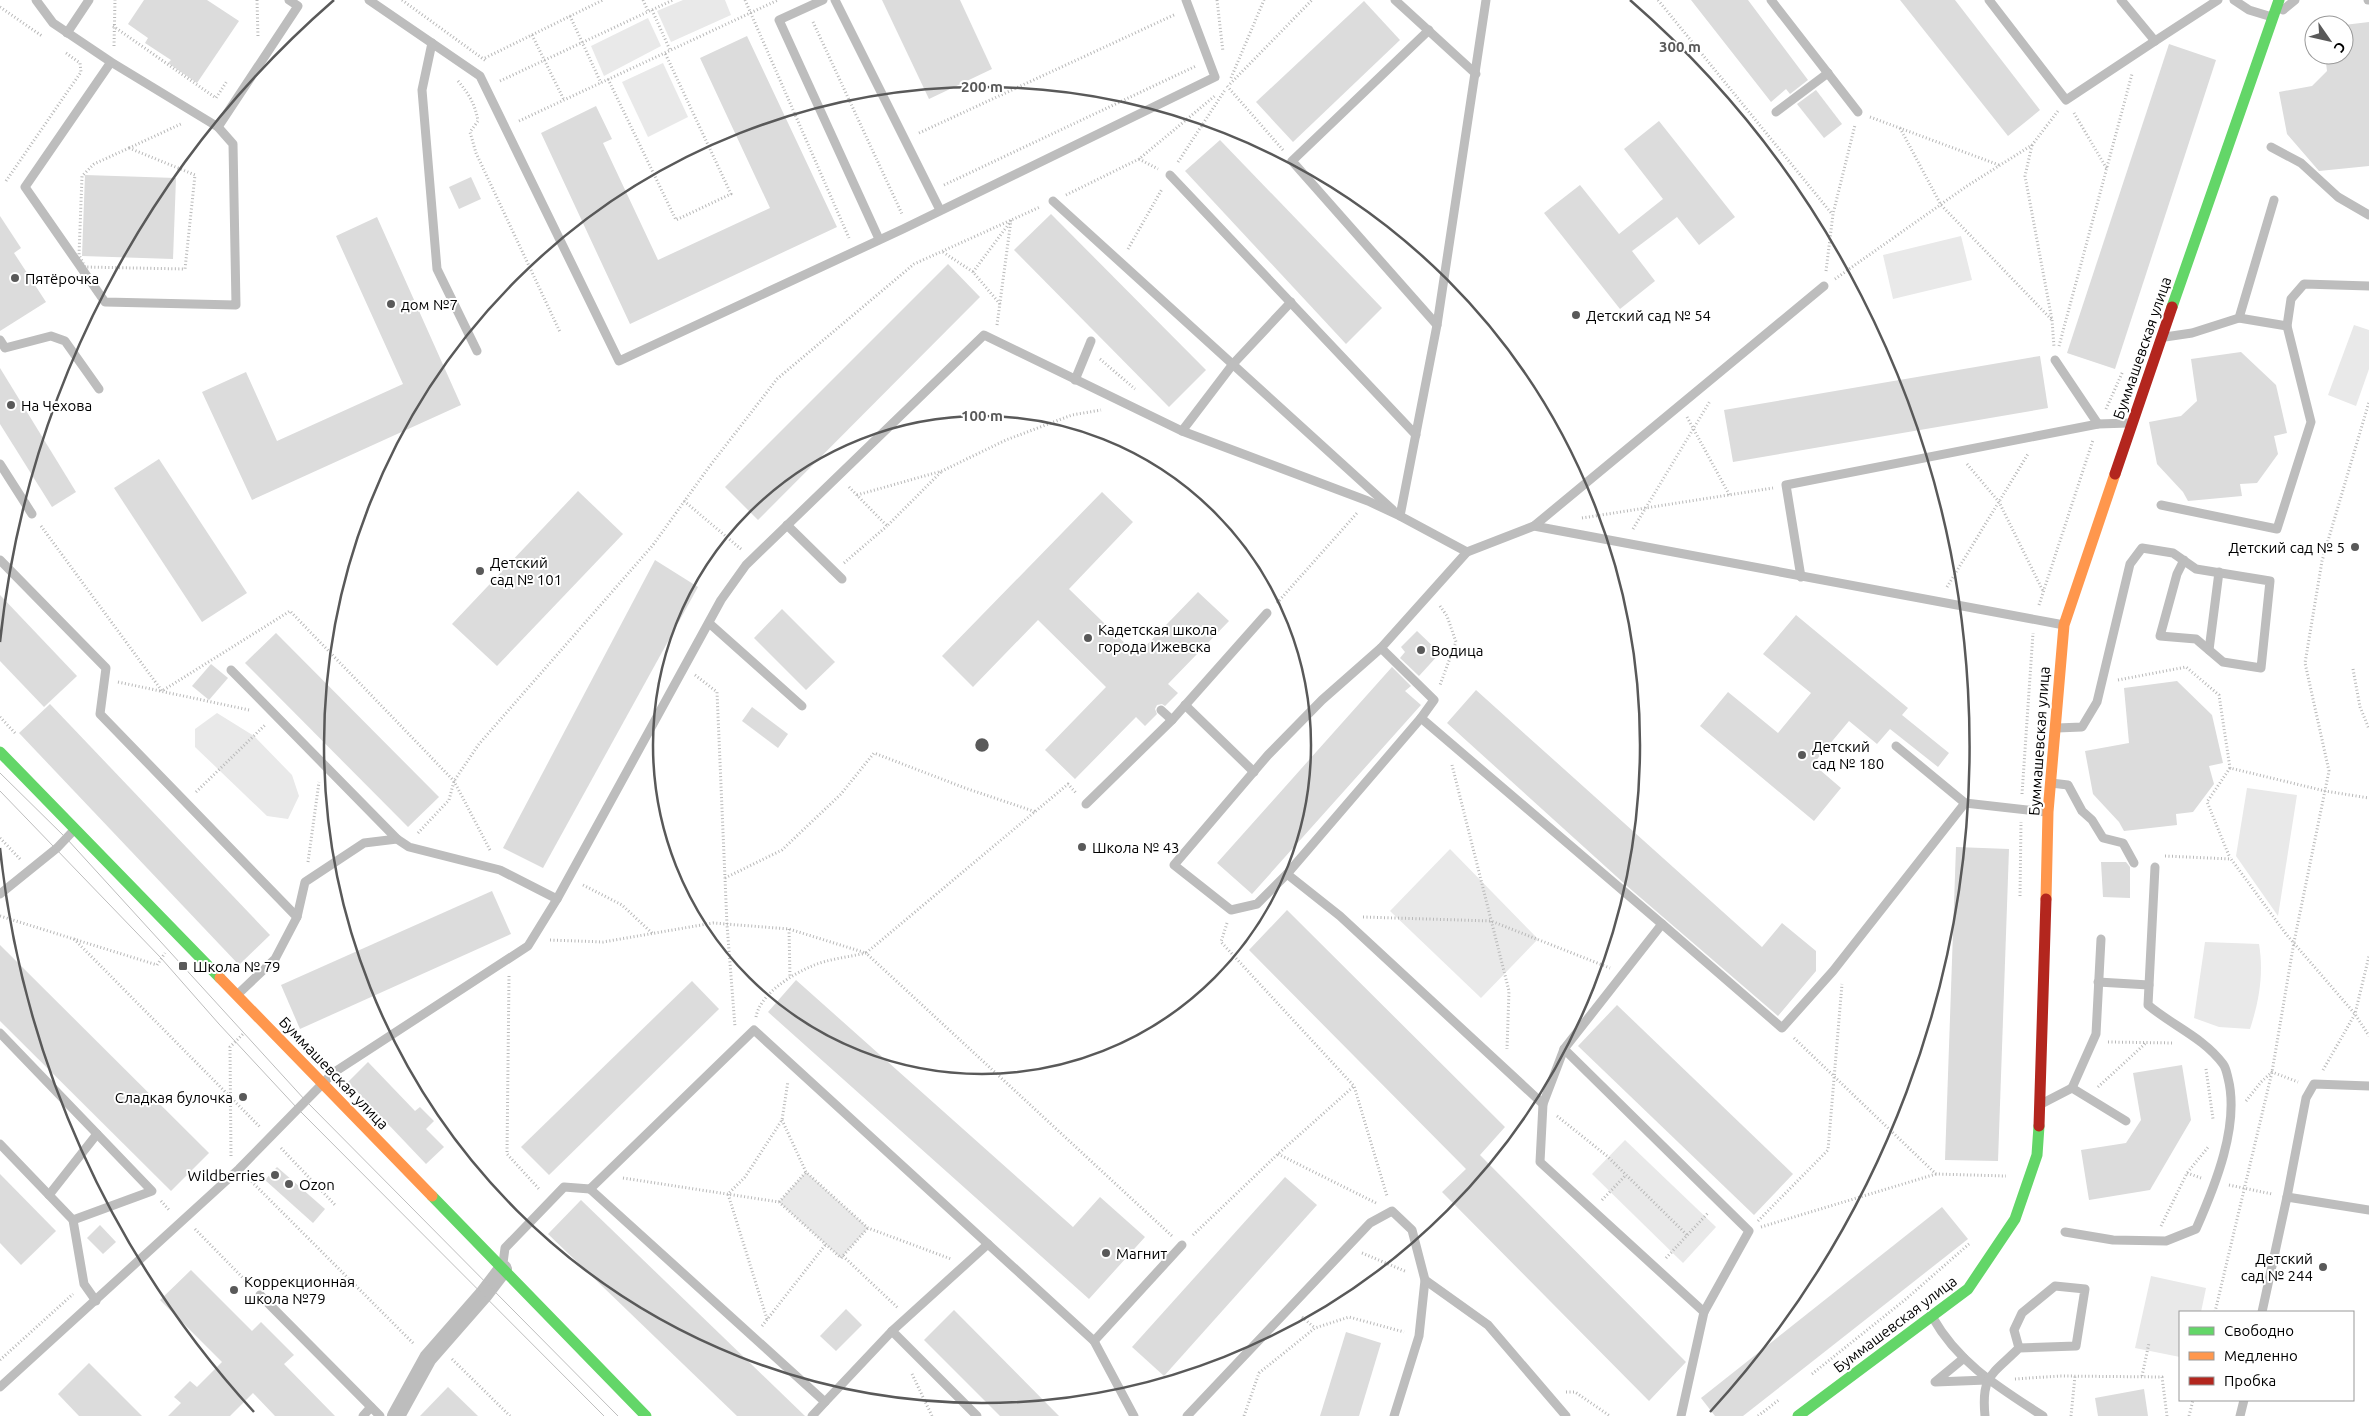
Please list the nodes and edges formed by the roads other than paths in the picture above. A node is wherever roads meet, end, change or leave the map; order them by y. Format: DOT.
graph roads {
  1 [pos="36,0"];
  2 [pos="89,0"];
  3 [pos="289,0"];
  4 [pos="369,0"];
  5 [pos="823,0"];
  6 [pos="835,0"];
  7 [pos="1186,0"];
  8 [pos="1395,0"];
  9 [pos="1486,0"];
  10 [pos="1771,0"];
  11 [pos="1989,0"];
  12 [pos="2121,0"];
  13 [pos="2218,0"];
  14 [pos="2234,0"];
  15 [pos="2279,0"];
  16 [pos="2295,0"];
  17 [pos="2274,17"];
  18 [pos="1429,30"];
  19 [pos="67,32"];
  20 [pos="2155,41"];
  21 [pos="432,43"];
  22 [pos="113,63"];
  23 [pos="1828,73"];
  24 [pos="1476,74"];
  25 [pos="1776,112"];
  26 [pos="1858,112"];
  27 [pos="218,127"];
  28 [pos="2271,147"];
  29 [pos="1170,175"];
  30 [pos="2274,200"];
  31 [pos="1053,201"];
  32 [pos="940,210"];
  33 [pos="2369,215"];
  34 [pos="877,235"];
  35 [pos="1824,286"];
  36 [pos="2369,286"];
  37 [pos="1291,302"];
  38 [pos="2239,318"];
  39 [pos="1436,325"];
  40 [pos="2287,326"];
  41 [pos="2162,337"];
  42 [pos="0,340"];
  43 [pos="1091,341"];
  44 [pos="477,351"];
  45 [pos="2055,360"];
  46 [pos="1233,364"];
  47 [pos="1075,380"];
  48 [pos="99,389"];
  49 [pos="2132,423"];
  50 [pos="2098,424"];
  51 [pos="1182,431"];
  52 [pos="1416,435"];
  53 [pos="0,464"];
  54 [pos="2161,505"];
  55 [pos="32,514"];
  56 [pos="1400,516"];
  57 [pos="787,525"];
  58 [pos="1534,526"];
  59 [pos="1467,552"];
  60 [pos="0,560"];
  61 [pos="2184,560"];
  62 [pos="2219,572"];
  63 [pos="1801,577"];
  64 [pos="842,579"];
  65 [pos="1268,613"];
  66 [pos="709,623"];
  67 [pos="2064,625"];
  68 [pos="1381,648"];
  69 [pos="2209,650"];
  70 [pos="231,670"];
  71 [pos="1185,705"];
  72 [pos="802,706"];
  73 [pos="1161,710"];
  74 [pos="1421,718"];
  75 [pos="1172,720"];
  76 [pos="2054,728"];
  77 [pos="1896,746"];
  78 [pos="0,752"];
  79 [pos="1254,772"];
  80 [pos="2051,783"];
  81 [pos="1965,803"];
  82 [pos="1086,804"];
  83 [pos="2048,812"];
  84 [pos="75,829"];
  85 [pos="397,839"];
  86 [pos="2134,863"];
  87 [pos="2155,867"];
  88 [pos="1288,874"];
  89 [pos="0,894"];
  90 [pos="557,900"];
  91 [pos="297,916"];
  92 [pos="1662,924"];
  93 [pos="2102,939"];
  94 [pos="2098,982"];
  95 [pos="2149,985"];
  96 [pos="237,996"];
  97 [pos="0,1033"];
  98 [pos="1564,1049"];
  99 [pos="323,1082"];
  100 [pos="2369,1086"];
  101 [pos="2072,1088"];
  102 [pos="1543,1104"];
  103 [pos="2041,1104"];
  104 [pos="2126,1121"];
  105 [pos="97,1134"];
  106 [pos="0,1144"];
  107 [pos="590,1189"];
  108 [pos="49,1195"];
  109 [pos="2287,1197"];
  110 [pos="2369,1210"];
  111 [pos="73,1220"];
  112 [pos="2065,1232"];
  113 [pos="988,1244"];
  114 [pos="1182,1245"];
  115 [pos="503,1269"];
  116 [pos="1425,1280"];
  117 [pos="260,1295"];
  118 [pos="96,1301"];
  119 [pos="2262,1311"];
  120 [pos="1704,1312"];
  121 [pos="1931,1316"];
  122 [pos="892,1331"];
  123 [pos="1094,1341"];
  124 [pos="2019,1348"];
  125 [pos="1964,1358"];
  126 [pos="1987,1380"];
  127 [pos="0,1388"];
  128 [pos="2244,1401"];
  129 [pos="825,1402"];
  130 [pos="371,1407"];
  131 [pos="363,1416"];
  132 [pos="380,1416"];
  133 [pos="396,1416"];
  134 [pos="646,1416"];
  135 [pos="812,1416"];
  136 [pos="977,1416"];
  137 [pos="1134,1416"];
  138 [pos="1188,1416"];
  139 [pos="1394,1416"];
  140 [pos="1566,1416"];
  141 [pos="1681,1416"];
  142 [pos="1798,1416"];
  143 [pos="1985,1416"];
  144 [pos="2043,1416"];
  145 [pos="2240,1416"];
  1 -- 19 [label="lane"];
  2 -- 19 [label="lane"];
  3 -- 27 [label="lane"];
  4 -- 21 [label="lane"];
  5 -- 34 [label="lane"];
  6 -- 32 [label="lane"];
  7 -- 32 [label="lane"];
  8 -- 18 [label="lane"];
  9 -- 24 [label="lane"];
  10 -- 23 [label="lane"];
  11 -- 20 [label="lane"];
  12 -- 20 [label="lane"];
  13 -- 20 [label="lane"];
  14 -- 17 [label="lane"];
  15 -- 17 [label="street, Буммашевская улица"];
  16 -- 17 [label="lane"];
  17 -- 41 [label="street, Буммашевская улица"];
  18 -- 24 [label="lane"];
  18 -- 39 [label="lane"];
  19 -- 22 [label="lane"];
  21 -- 34 [label="lane"];
  21 -- 44 [label="lane"];
  22 -- 27 [label="lane"];
  22 -- 27 [label="lane"];
  23 -- 25 [label="lane"];
  23 -- 26 [label="lane"];
  24 -- 39 [label="lane"];
  28 -- 33 [label="lane"];
  29 -- 37 [label="lane"];
  30 -- 38 [label="lane"];
  31 -- 46 [label="lane"];
  32 -- 34 [label="lane"];
  35 -- 58 [label="lane"];
  36 -- 40 [label="lane"];
  37 -- 46 [label="lane"];
  37 -- 52 [label="lane"];
  38 -- 40 [label="lane"];
  38 -- 41 [label="lane"];
  39 -- 52 [label="lane"];
  40 -- 54 [label="lane"];
  41 -- 49 [label="street, Буммашевская улица"];
  42 -- 48 [label="lane"];
  43 -- 47 [label="lane"];
  45 -- 50 [label="lane"];
  46 -- 51 [label="lane"];
  46 -- 56 [label="lane"];
  47 -- 51 [label="lane"];
  47 -- 57 [label="lane"];
  49 -- 50 [label="lane"];
  49 -- 67 [label="street, Буммашевская улица"];
  50 -- 63 [label="lane"];
  51 -- 56 [label="lane"];
  52 -- 56 [label="lane"];
  53 -- 55 [label="lane"];
  56 -- 59 [label="lane"];
  57 -- 64 [label="lane"];
  57 -- 66 [label="lane"];
  58 -- 59 [label="lane"];
  58 -- 63 [label="lane"];
  59 -- 68 [label="lane"];
  60 -- 91 [label="lane"];
  61 -- 62 [label="lane"];
  61 -- 69 [label="lane"];
  61 -- 76 [label="lane"];
  62 -- 69 [label="lane"];
  62 -- 69 [label="lane"];
  63 -- 67 [label="lane"];
  65 -- 71 [label="lane"];
  66 -- 72 [label="lane"];
  66 -- 90 [label="lane"];
  67 -- 76 [label="street, Буммашевская улица"];
  68 -- 74 [label="lane"];
  68 -- 79 [label="lane"];
  70 -- 85 [label="lane"];
  71 -- 75 [label="lane"];
  71 -- 79 [label="lane"];
  73 -- 75 [label="lane"];
  74 -- 88 [label="lane"];
  74 -- 92 [label="lane"];
  75 -- 82 [label="lane"];
  76 -- 80 [label="street, Буммашевская улица"];
  77 -- 81 [label="lane"];
  78 -- 84 [label="street, Буммашевская улица"];
  79 -- 88 [label="lane"];
  80 -- 83 [label="street, Буммашевская улица"];
  80 -- 86 [label="lane"];
  81 -- 83 [label="lane"];
  81 -- 92 [label="lane"];
  83 -- 103 [label="street, Буммашевская улица"];
  84 -- 89 [label="lane"];
  84 -- 96 [label="street, Буммашевская улица"];
  85 -- 90 [label="lane"];
  85 -- 91 [label="lane"];
  87 -- 95 [label="lane"];
  88 -- 102 [label="lane"];
  90 -- 99 [label="lane"];
  91 -- 96 [label="lane"];
  92 -- 98 [label="lane"];
  93 -- 94 [label="lane"];
  94 -- 95 [label="lane"];
  94 -- 101 [label="lane"];
  95 -- 112 [label="lane"];
  96 -- 99 [label="street, Буммашевская улица"];
  97 -- 105 [label="lane"];
  98 -- 102 [label="lane"];
  98 -- 120 [label="lane"];
  99 -- 115 [label="street, Буммашевская улица"];
  99 -- 118 [label="lane"];
  100 -- 109 [label="lane"];
  101 -- 103 [label="lane"];
  101 -- 104 [label="lane"];
  102 -- 120 [label="lane"];
  103 -- 121 [label="street, Буммашевская улица"];
  105 -- 108 [label="lane"];
  105 -- 111 [label="lane"];
  106 -- 108 [label="lane"];
  107 -- 113 [label="lane"];
  107 -- 115 [label="lane"];
  107 -- 129 [label="lane"];
  108 -- 111 [label="lane"];
  109 -- 110 [label="lane"];
  109 -- 119 [label="lane"];
  111 -- 118 [label="lane"];
  113 -- 122 [label="lane"];
  113 -- 123 [label="lane"];
  114 -- 123 [label="lane"];
  115 -- 133 [label="street"];
  115 -- 134 [label="street, Буммашевская улица"];
  116 -- 138 [label="lane"];
  116 -- 139 [label="lane"];
  116 -- 140 [label="lane"];
  117 -- 130 [label="lane"];
  118 -- 127 [label="lane"];
  120 -- 141 [label="lane"];
  121 -- 125 [label="lane"];
  121 -- 142 [label="street, Буммашевская улица"];
  122 -- 129 [label="lane"];
  122 -- 136 [label="lane"];
  123 -- 137 [label="lane"];
  124 -- 124 [label="lane"];
  124 -- 126 [label="lane"];
  125 -- 126 [label="lane"];
  125 -- 126 [label="lane"];
  126 -- 143 [label="lane"];
  126 -- 144 [label="lane"];
  128 -- 145 [label="lane"];
  129 -- 135 [label="lane"];
  130 -- 131 [label="lane"];
  130 -- 132 [label="lane"];
}
